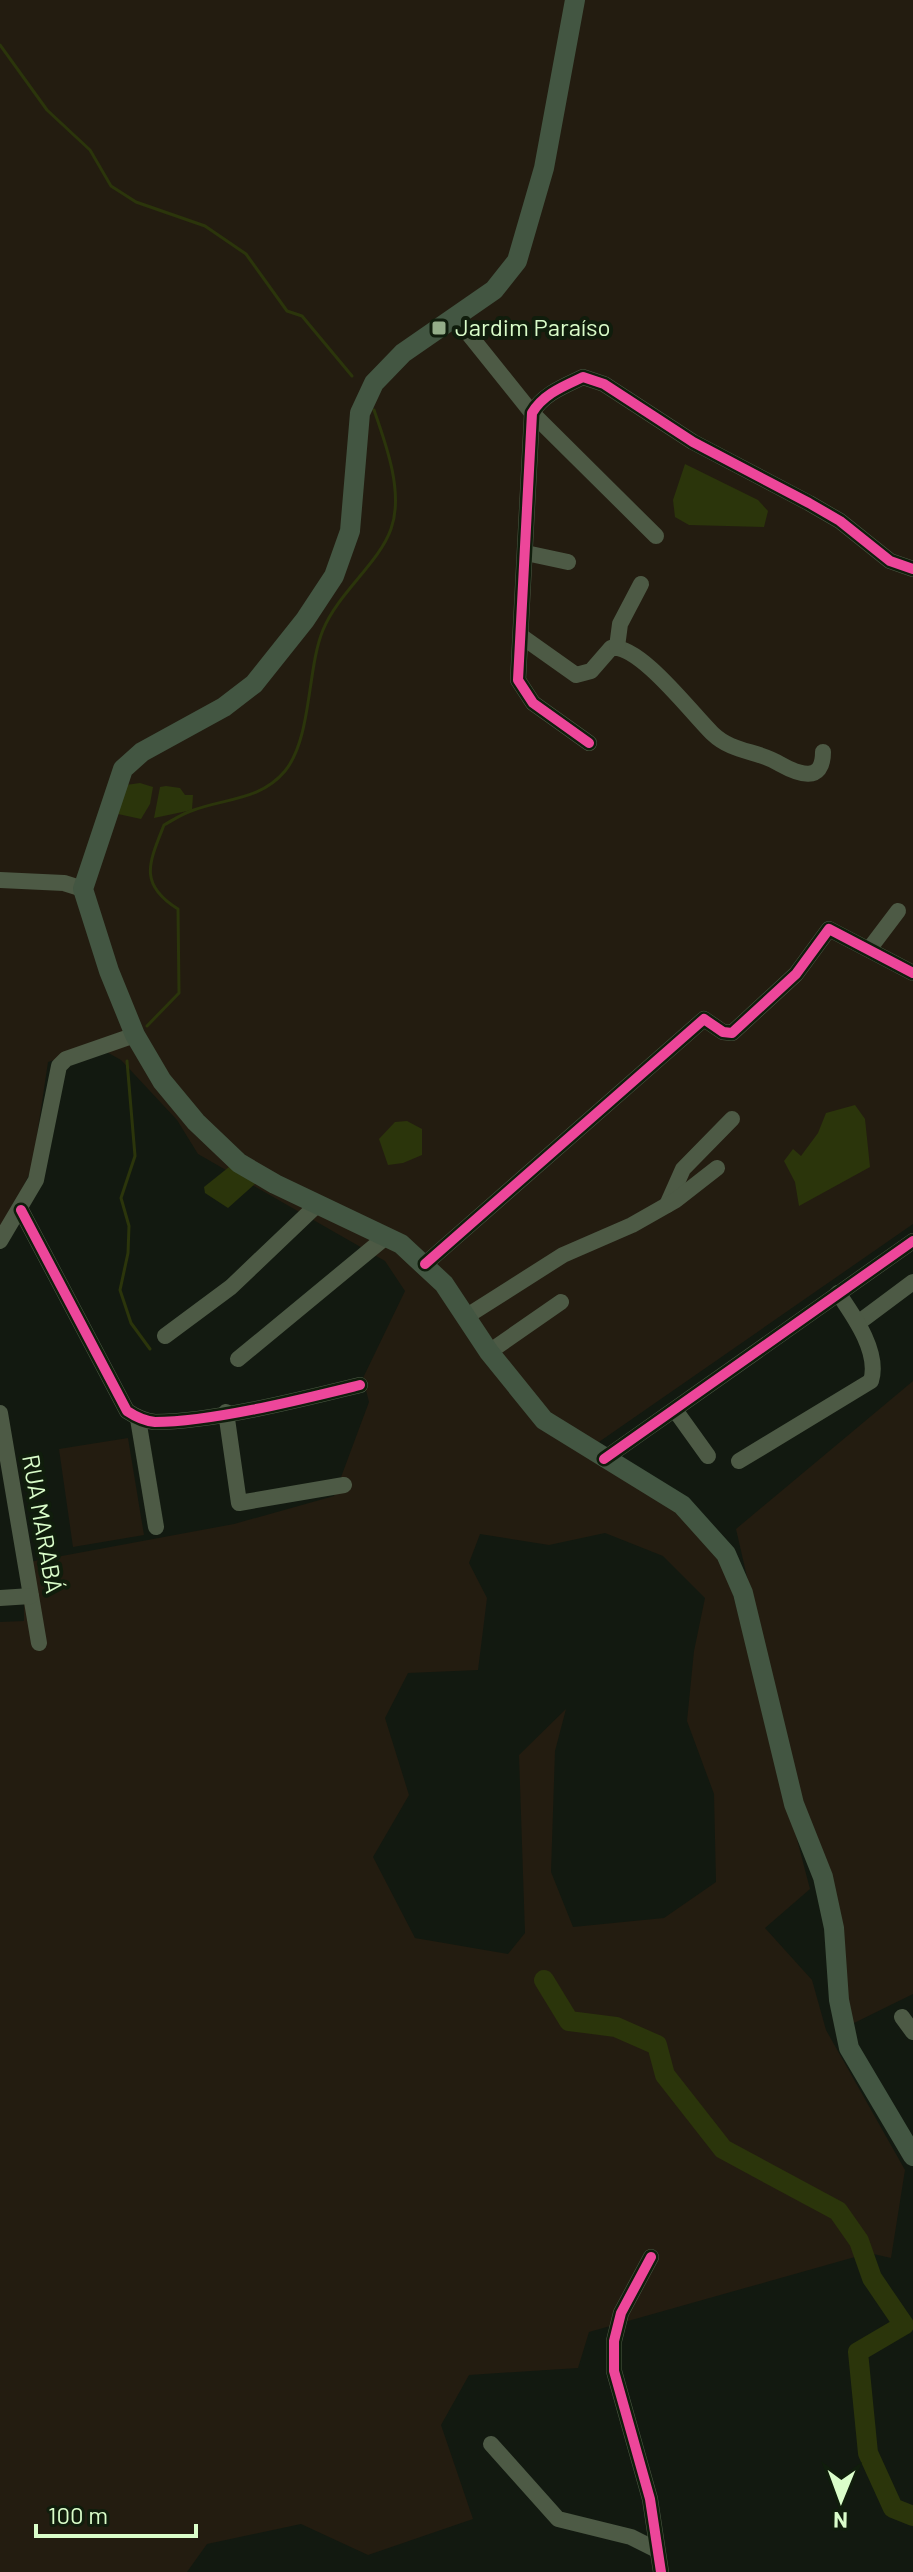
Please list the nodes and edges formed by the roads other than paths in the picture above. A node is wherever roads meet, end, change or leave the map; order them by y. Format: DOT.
graph roads {
  1 [pos="575,0"];
  2 [pos="455,317"];
  3 [pos="532,413"];
  4 [pos="656,536"];
  5 [pos="526,553"];
  6 [pos="568,562"];
  7 [pos="913,569"];
  8 [pos="641,584"];
  9 [pos="521,636"];
  10 [pos="617,647"];
  11 [pos="589,743"];
  12 [pos="823,752"];
  13 [pos="0,880"];
  14 [pos="83,889"];
  15 [pos="898,911"];
  16 [pos="870,948"];
  17 [pos="913,973"];
  18 [pos="135,1035"];
  19 [pos="732,1119"];
  20 [pos="717,1168"];
  21 [pos="317,1205"];
  22 [pos="667,1205"];
  23 [pos="21,1210"];
  24 [pos="387,1236"];
  25 [pos="0,1241"];
  26 [pos="913,1241"];
  27 [pos="425,1264"];
  28 [pos="913,1282"];
  29 [pos="838,1293"];
  30 [pos="561,1302"];
  31 [pos="467,1316"];
  32 [pos="858,1323"];
  33 [pos="165,1336"];
  34 [pos="489,1352"];
  35 [pos="238,1359"];
  36 [pos="360,1385"];
  37 [pos="675,1410"];
  38 [pos="226,1412"];
  39 [pos="0,1413"];
  40 [pos="138,1419"];
  41 [pos="708,1456"];
  42 [pos="604,1459"];
  43 [pos="739,1461"];
  44 [pos="344,1485"];
  45 [pos="156,1527"];
  46 [pos="31,1596"];
  47 [pos="0,1598"];
  48 [pos="39,1643"];
  49 [pos="902,2017"];
  50 [pos="913,2032"];
  51 [pos="912,2152"];
  52 [pos="651,2257"];
  53 [pos="491,2444"];
  54 [pos="657,2550"];
  55 [pos="661,2572"];
  1 -- 2 [label="main road"];
  2 -- 3 [label="street"];
  2 -- 14 [label="main road"];
  3 -- 4 [label="street"];
  3 -- 5 [label="street"];
  3 -- 7 [label="street"];
  5 -- 6 [label="street"];
  5 -- 9 [label="street"];
  8 -- 10 [label="street"];
  9 -- 10 [label="street"];
  9 -- 11 [label="street"];
  10 -- 12 [label="street"];
  13 -- 14 [label="street"];
  14 -- 18 [label="main road"];
  15 -- 16 [label="street"];
  16 -- 17 [label="street"];
  16 -- 27 [label="street"];
  18 -- 21 [label="main road"];
  18 -- 23 [label="street"];
  19 -- 22 [label="street"];
  20 -- 22 [label="street"];
  21 -- 24 [label="main road"];
  21 -- 33 [label="street"];
  22 -- 31 [label="street"];
  23 -- 25 [label="street"];
  23 -- 40 [label="street"];
  24 -- 27 [label="main road"];
  24 -- 35 [label="street"];
  26 -- 29 [label="street"];
  27 -- 31 [label="main road"];
  28 -- 32 [label="street"];
  29 -- 32 [label="street"];
  29 -- 37 [label="street"];
  30 -- 34 [label="street"];
  31 -- 34 [label="main road"];
  32 -- 43 [label="street"];
  34 -- 42 [label="main road"];
  36 -- 38 [label="street"];
  37 -- 41 [label="street"];
  37 -- 42 [label="street"];
  38 -- 40 [label="street"];
  38 -- 44 [label="street"];
  39 -- 46 [label="street, RUA MARABÁ"];
  40 -- 45 [label="street"];
  42 -- 51 [label="main road"];
  46 -- 47 [label="street"];
  46 -- 48 [label="street, RUA MARABÁ"];
  49 -- 50 [label="street"];
  52 -- 54 [label="street"];
  53 -- 54 [label="street"];
  54 -- 55 [label="street"];
}
